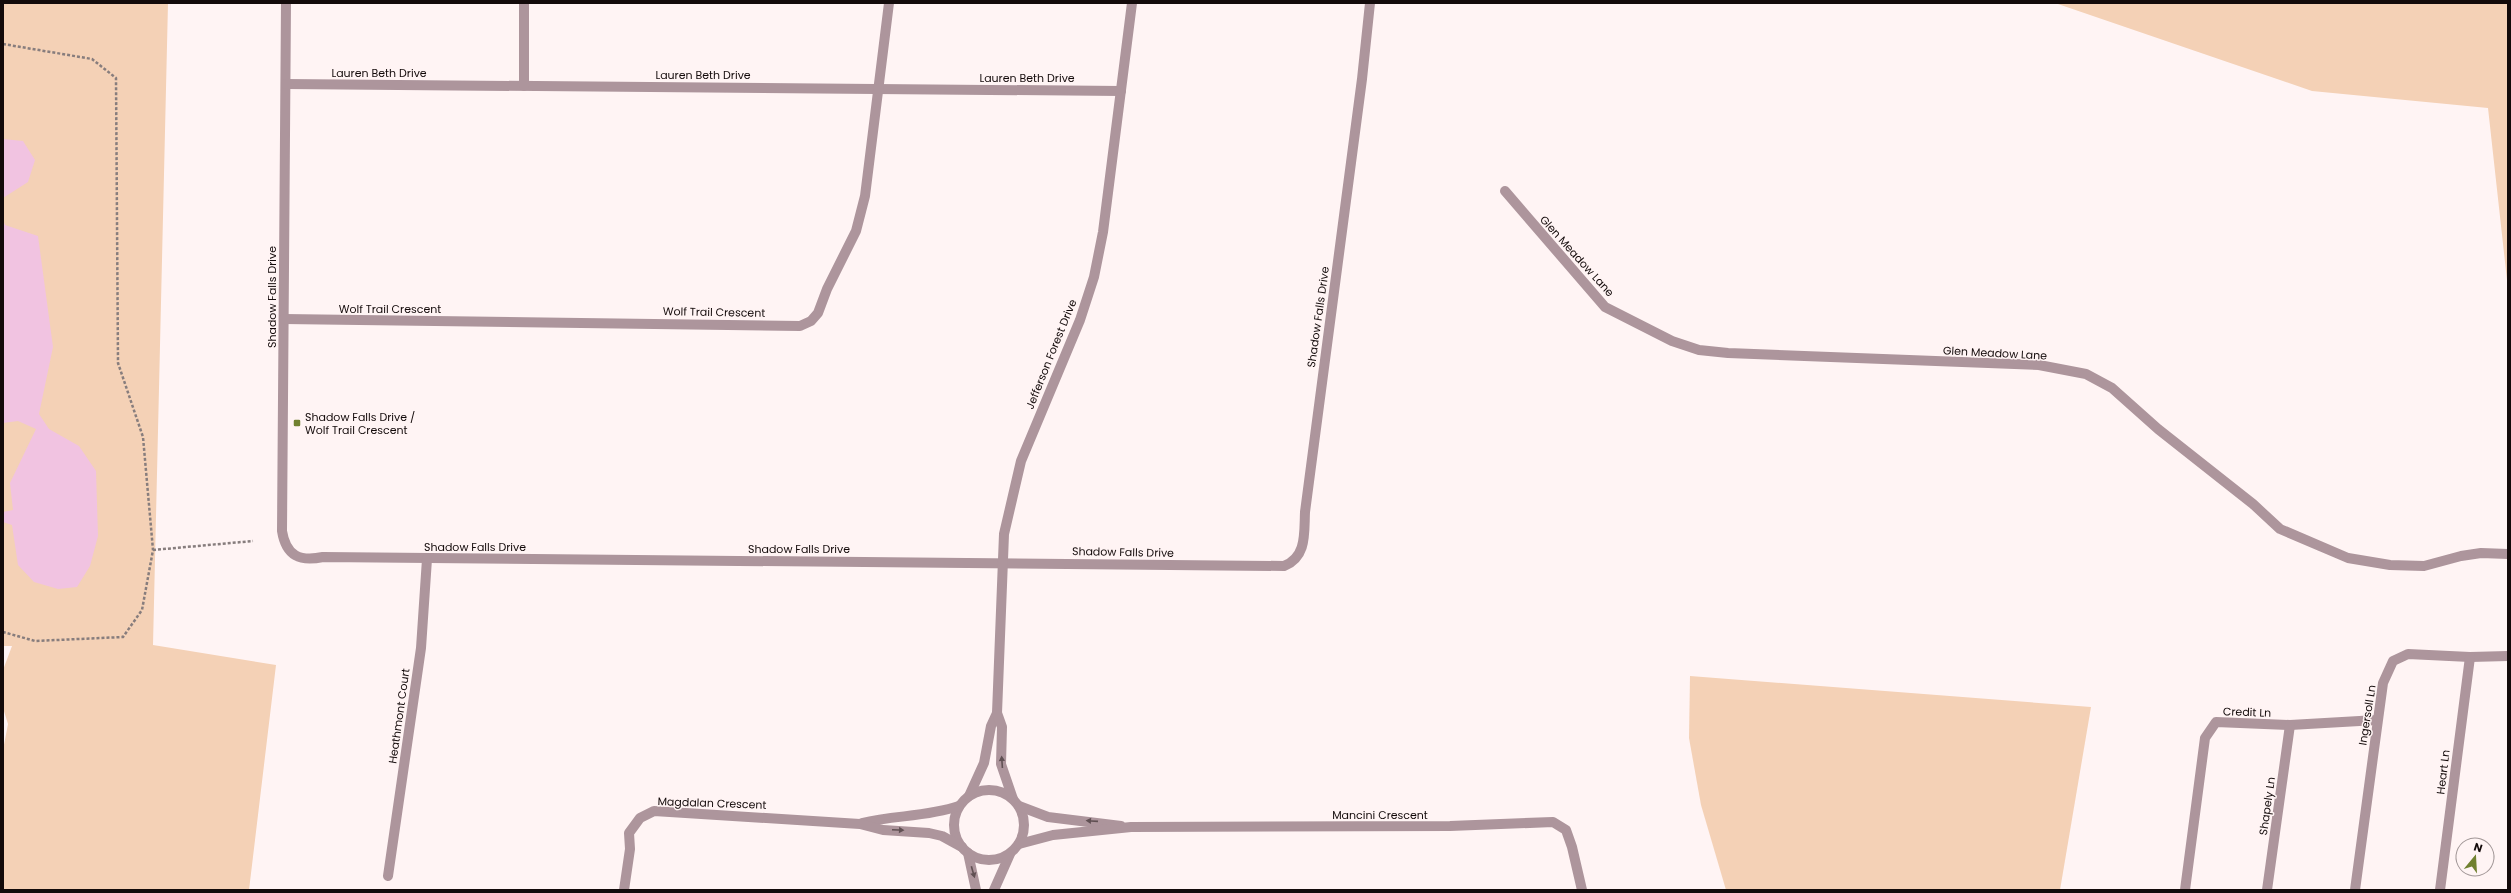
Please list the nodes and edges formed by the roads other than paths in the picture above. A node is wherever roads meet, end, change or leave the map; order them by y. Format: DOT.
graph roads {
  1 [pos="286,3"];
  2 [pos="524,3"];
  3 [pos="890,3"];
  4 [pos="1132,3"];
  5 [pos="1370,3"];
  6 [pos="286,84"];
  7 [pos="524,86"];
  8 [pos="879,89"];
  9 [pos="1121,91"];
  10 [pos="1505,191"];
  11 [pos="284,319"];
  12 [pos="2508,554"];
  13 [pos="427,559"];
  14 [pos="1001,562"];
  15 [pos="2508,656"];
  16 [pos="2470,657"];
  17 [pos="997,713"];
  18 [pos="2377,720"];
  19 [pos="2290,725"];
  20 [pos="968,797"];
  21 [pos="1016,803"];
  22 [pos="959,806"];
  23 [pos="860,824"];
  24 [pos="1131,827"];
  25 [pos="1019,844"];
  26 [pos="965,850"];
  27 [pos="1010,853"];
  28 [pos="388,876"];
  29 [pos="624,890"];
  30 [pos="976,890"];
  31 [pos="994,890"];
  32 [pos="1582,890"];
  33 [pos="2185,890"];
  34 [pos="2267,890"];
  35 [pos="2355,890"];
  36 [pos="2440,890"];
  1 -- 6 [label="street, Shadow Falls Drive"];
  2 -- 7 [label="street"];
  3 -- 8 [label="street, Wolf Trail Crescent"];
  4 -- 9 [label="street, Jefferson Forest Drive"];
  5 -- 14 [label="street, Shadow Falls Drive"];
  6 -- 7 [label="street, Lauren Beth Drive"];
  6 -- 11 [label="street, Shadow Falls Drive"];
  7 -- 8 [label="street, Lauren Beth Drive"];
  8 -- 9 [label="street, Lauren Beth Drive"];
  8 -- 11 [label="street, Wolf Trail Crescent"];
  9 -- 14 [label="street, Jefferson Forest Drive"];
  10 -- 12 [label="street, Glen Meadow Lane"];
  11 -- 13 [label="street, Shadow Falls Drive"];
  13 -- 14 [label="street, Shadow Falls Drive"];
  13 -- 28 [label="street, Heathmont Court"];
  14 -- 17 [label="street, Jefferson Forest Drive"];
  15 -- 16 [label="street, Ingersoll Ln"];
  16 -- 18 [label="street, Ingersoll Ln"];
  16 -- 36 [label="street, Heart Ln"];
  17 -- 20 [label="street, Jefferson Forest Drive"];
  21 -- 17 [label="street, Jefferson Forest Drive, one-way"];
  18 -- 19 [label="street, Credit Ln"];
  18 -- 35 [label="street, Ingersoll Ln"];
  19 -- 33 [label="street, Credit Ln"];
  19 -- 34 [label="street, Shapely Ln"];
  20 -- 21 [label="street"];
  20 -- 22 [label="street"];
  24 -- 21 [label="street, Mancini Crescent, one-way"];
  21 -- 25 [label="street"];
  22 -- 23 [label="street, Magdalan Crescent"];
  22 -- 26 [label="street"];
  23 -- 26 [label="street, Magdalan Crescent, one-way"];
  23 -- 29 [label="street, Magdalan Crescent"];
  24 -- 25 [label="street, Mancini Crescent"];
  24 -- 32 [label="street, Mancini Crescent"];
  25 -- 27 [label="street"];
  26 -- 27 [label="street"];
  26 -- 30 [label="street, one-way"];
  27 -- 31 [label="street"];
}
